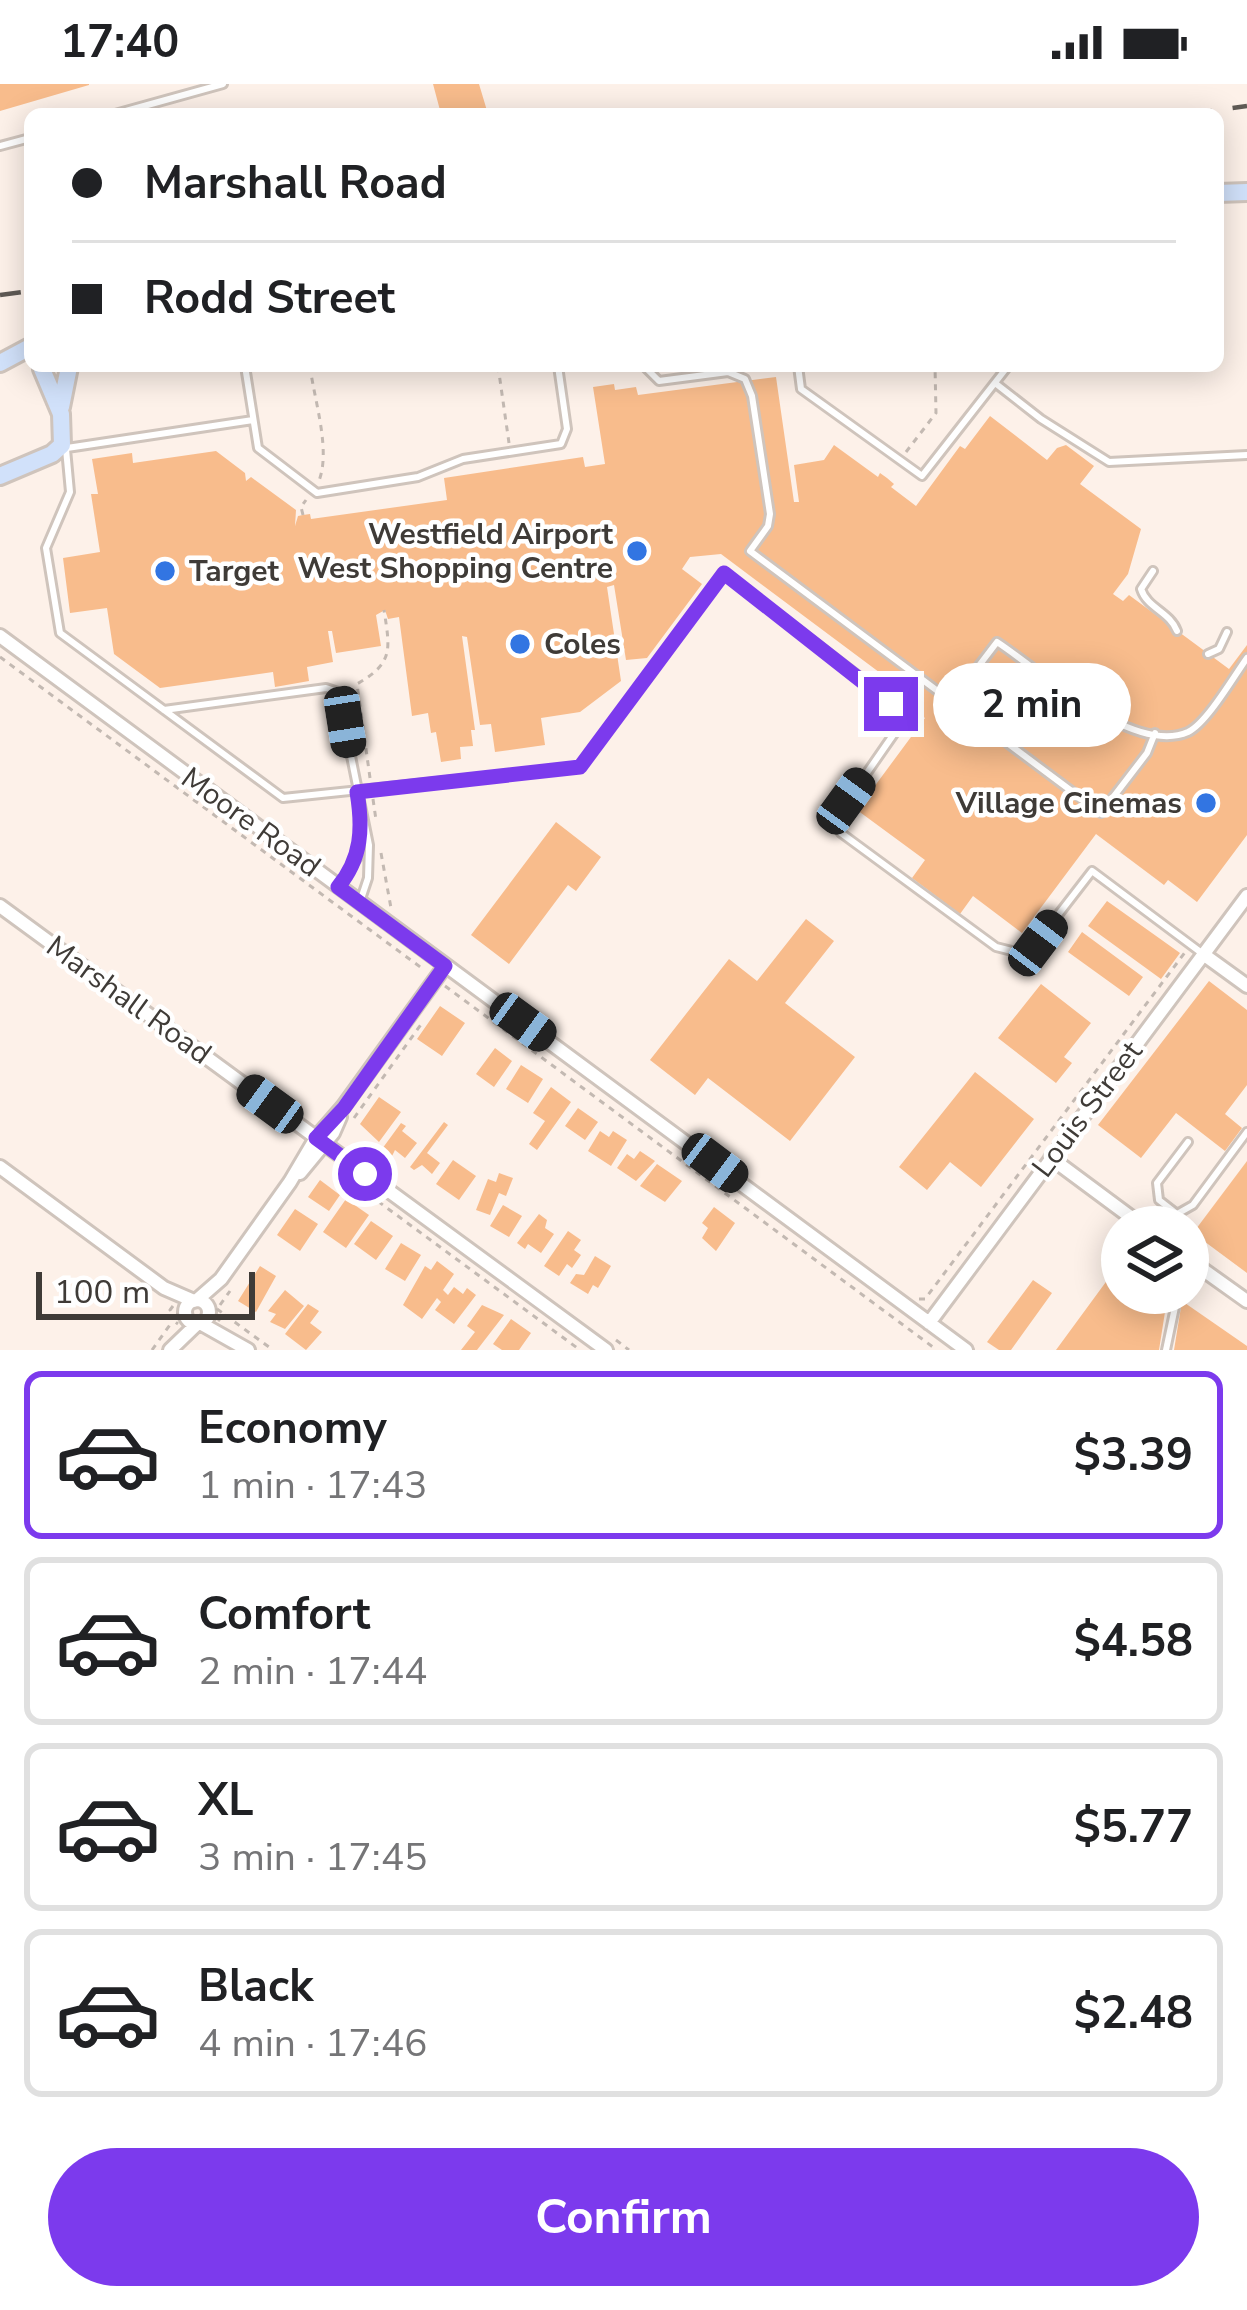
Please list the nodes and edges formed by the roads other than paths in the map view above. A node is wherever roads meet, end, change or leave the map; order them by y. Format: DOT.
graph roads {
  1 [pos="223,84"];
  2 [pos="137,108"];
  3 [pos="40,372"];
  4 [pos="68,372"];
  5 [pos="245,372"];
  6 [pos="559,372"];
  7 [pos="648,372"];
  8 [pos="799,372"];
  9 [pos="1003,372"];
  10 [pos="995,383"];
  11 [pos="61,414"];
  12 [pos="253,420"];
  13 [pos="62,449"];
  14 [pos="1247,455"];
  15 [pos="0,476"];
  16 [pos="1153,572"];
  17 [pos="1178,631"];
  18 [pos="1227,632"];
  19 [pos="0,636"];
  20 [pos="1208,654"];
  21 [pos="1247,658"];
  22 [pos="952,701"];
  23 [pos="163,710"];
  24 [pos="1155,733"];
  25 [pos="357,792"];
  26 [pos="360,809"];
  27 [pos="338,887"];
  28 [pos="1247,896"];
  29 [pos="359,902"];
  30 [pos="0,906"];
  31 [pos="1197,950"];
  32 [pos="445,966"];
  33 [pos="1247,986"];
  34 [pos="1247,1132"];
  35 [pos="320,1141"];
  36 [pos="1188,1142"];
  37 [pos="1051,1158"];
  38 [pos="0,1167"];
  39 [pos="1116,1206"];
  40 [pos="1209,1274"];
  41 [pos="1247,1301"];
  42 [pos="197,1313"];
  43 [pos="1174,1314"];
  44 [pos="929,1323"];
  45 [pos="171,1348"];
  46 [pos="248,1350"];
  47 [pos="606,1350"];
  48 [pos="966,1350"];
  49 [pos="1166,1350"];
  1 -- 2 [label="lane"];
  3 -- 11 [label="street"];
  4 -- 11 [label="street"];
  5 -- 12 [label="lane"];
  6 -- 12 [label="lane"];
  7 -- 22 [label="lane"];
  8 -- 10 [label="lane"];
  9 -- 10 [label="lane"];
  10 -- 14 [label="lane"];
  11 -- 13 [label="street"];
  12 -- 13 [label="lane"];
  13 -- 15 [label="street"];
  13 -- 23 [label="lane"];
  16 -- 17 [label="lane"];
  18 -- 20 [label="lane"];
  19 -- 27 [label="street, Moore Road"];
  21 -- 24 [label="lane"];
  22 -- 24 [label="lane"];
  22 -- 24 [label="lane"];
  23 -- 25 [label="lane"];
  23 -- 25 [label="lane"];
  25 -- 26 [label="lane"];
  25 -- 31 [label="lane"];
  26 -- 27 [label="lane"];
  26 -- 29 [label="lane"];
  27 -- 29 [label="street, Moore Road"];
  28 -- 31 [label="street, Louis Street"];
  29 -- 32 [label="street, Moore Road"];
  30 -- 35 [label="street, Marshall Road"];
  31 -- 33 [label="street"];
  31 -- 37 [label="street, Louis Street"];
  32 -- 35 [label="street"];
  32 -- 44 [label="street, Moore Road"];
  34 -- 36 [label="lane"];
  35 -- 42 [label="street"];
  35 -- 47 [label="street, Marshall Road"];
  37 -- 39 [label="street"];
  37 -- 44 [label="street, Louis Street"];
  38 -- 42 [label="street"];
  40 -- 41 [label="street"];
  42 -- 45 [label="street"];
  42 -- 46 [label="street"];
  43 -- 49 [label="lane"];
  44 -- 48 [label="street, Moore Road"];
}
